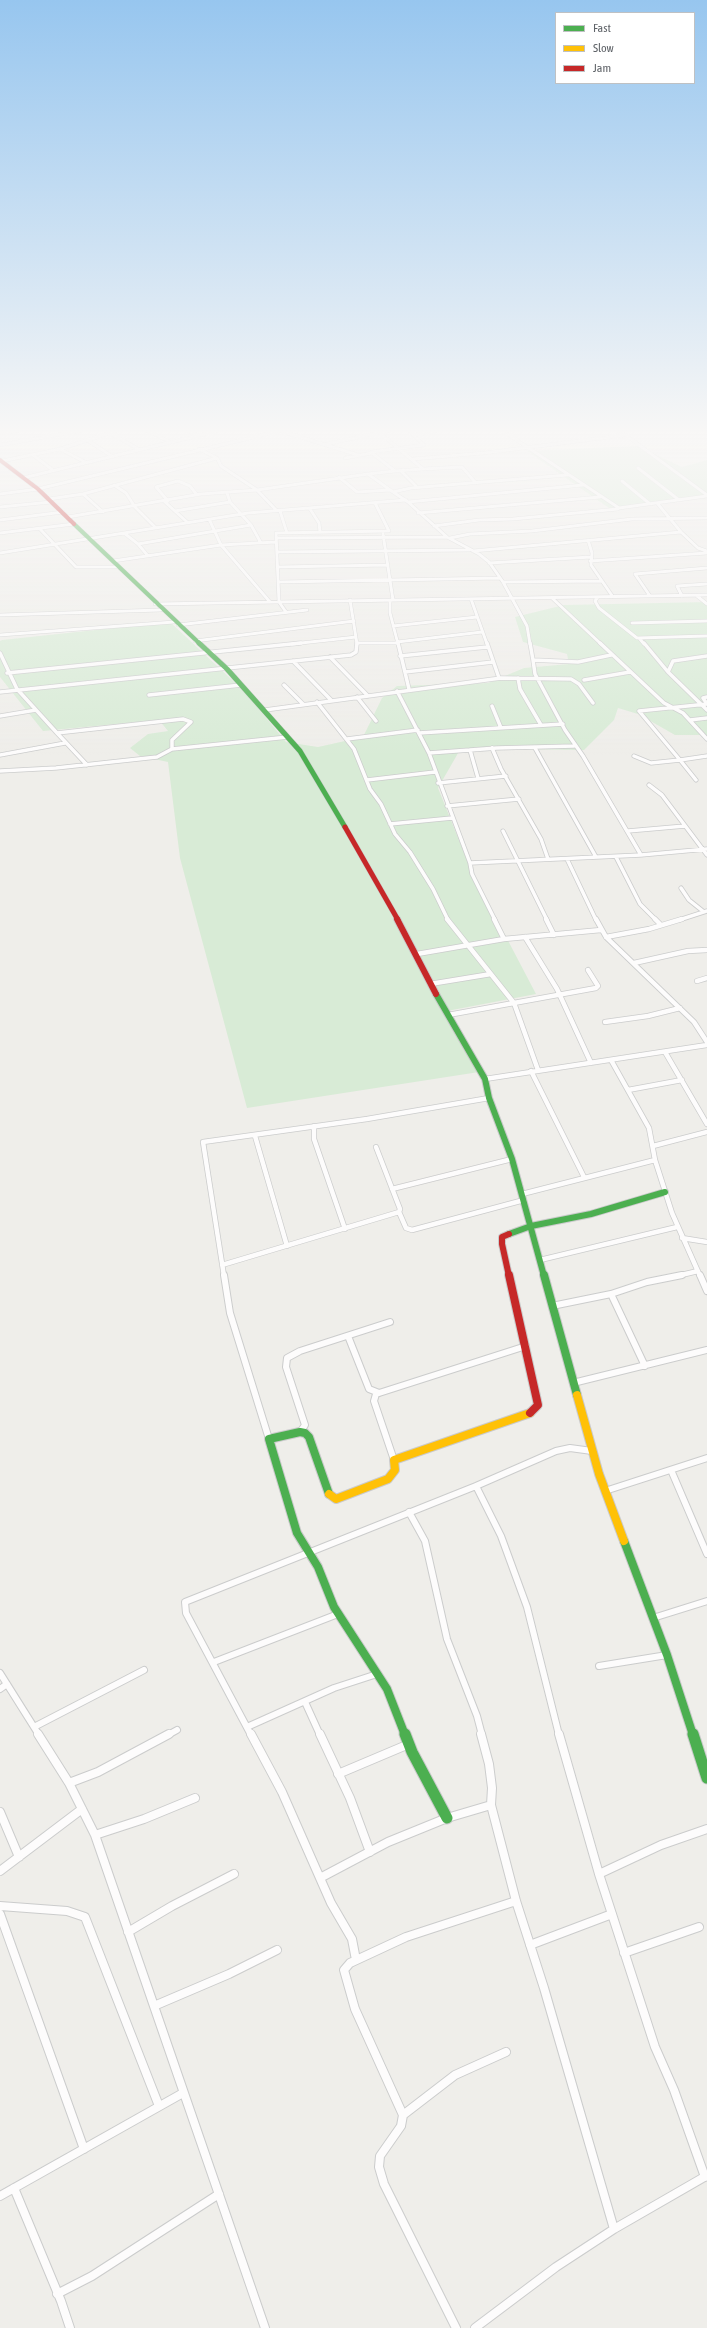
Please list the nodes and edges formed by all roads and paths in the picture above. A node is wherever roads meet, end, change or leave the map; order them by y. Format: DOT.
graph roads {
  1 [pos="90,539"];
  2 [pos="51,540"];
  3 [pos="86,540"];
  4 [pos="132,540"];
  5 [pos="166,540"];
  6 [pos="219,540"];
  7 [pos="259,540"];
  8 [pos="276,540"];
  9 [pos="286,540"];
  10 [pos="383,540"];
  11 [pos="452,540"];
  12 [pos="588,540"];
  13 [pos="592,540"];
  14 [pos="689,540"];
  15 [pos="261,543"];
  16 [pos="55,544"];
  17 [pos="138,544"];
  18 [pos="221,545"];
  19 [pos="385,550"];
  20 [pos="472,551"];
  21 [pos="277,552"];
  22 [pos="707,552"];
  23 [pos="0,553"];
  24 [pos="148,556"];
  25 [pos="590,559"];
  26 [pos="489,563"];
  27 [pos="115,564"];
  28 [pos="388,565"];
  29 [pos="278,567"];
  30 [pos="707,568"];
  31 [pos="500,578"];
  32 [pos="390,580"];
  33 [pos="602,581"];
  34 [pos="280,582"];
  35 [pos="503,582"];
  36 [pos="707,584"];
  37 [pos="650,596"];
  38 [pos="682,596"];
  39 [pos="697,596"];
  40 [pos="707,596"];
  41 [pos="598,597"];
  42 [pos="613,597"];
  43 [pos="512,598"];
  44 [pos="551,598"];
  45 [pos="561,598"];
  46 [pos="471,599"];
  47 [pos="350,600"];
  48 [pos="392,600"];
  49 [pos="270,602"];
  50 [pos="279,602"];
  51 [pos="557,602"];
  52 [pos="707,603"];
  53 [pos="155,604"];
  54 [pos="161,610"];
  55 [pos="308,610"];
  56 [pos="286,612"];
  57 [pos="0,614"];
  58 [pos="477,617"];
  59 [pos="354,621"];
  60 [pos="707,621"];
  61 [pos="632,623"];
  62 [pos="176,624"];
  63 [pos="393,626"];
  64 [pos="482,632"];
  65 [pos="0,636"];
  66 [pos="707,636"];
  67 [pos="356,637"];
  68 [pos="639,638"];
  69 [pos="195,641"];
  70 [pos="397,642"];
  71 [pos="357,643"];
  72 [pos="487,647"];
  73 [pos="0,653"];
  74 [pos="209,654"];
  75 [pos="611,655"];
  76 [pos="400,656"];
  77 [pos="707,656"];
  78 [pos="330,657"];
  79 [pos="533,660"];
  80 [pos="294,661"];
  81 [pos="493,662"];
  82 [pos="227,669"];
  83 [pos="7,672"];
  84 [pos="405,672"];
  85 [pos="630,672"];
  86 [pos="668,672"];
  87 [pos="499,678"];
  88 [pos="518,678"];
  89 [pos="537,679"];
  90 [pos="584,680"];
  91 [pos="241,685"];
  92 [pos="284,685"];
  93 [pos="17,689"];
  94 [pos="409,689"];
  95 [pos="397,691"];
  96 [pos="0,692"];
  97 [pos="149,695"];
  98 [pos="368,696"];
  99 [pos="357,697"];
  100 [pos="707,697"];
  101 [pos="331,700"];
  102 [pos="317,702"];
  103 [pos="593,702"];
  104 [pos="303,704"];
  105 [pos="706,705"];
  106 [pos="492,706"];
  107 [pos="670,708"];
  108 [pos="36,710"];
  109 [pos="265,710"];
  110 [pos="707,710"];
  111 [pos="0,716"];
  112 [pos="707,718"];
  113 [pos="376,720"];
  114 [pos="690,720"];
  115 [pos="563,724"];
  116 [pos="541,726"];
  117 [pos="501,728"];
  118 [pos="418,732"];
  119 [pos="58,733"];
  120 [pos="288,737"];
  121 [pos="347,739"];
  122 [pos="707,739"];
  123 [pos="65,743"];
  124 [pos="574,746"];
  125 [pos="492,748"];
  126 [pos="535,748"];
  127 [pos="172,750"];
  128 [pos="470,750"];
  129 [pos="429,753"];
  130 [pos="0,755"];
  131 [pos="634,756"];
  132 [pos="707,756"];
  133 [pos="680,760"];
  134 [pos="87,765"];
  135 [pos="0,771"];
  136 [pos="435,772"];
  137 [pos="506,776"];
  138 [pos="478,778"];
  139 [pos="367,780"];
  140 [pos="696,780"];
  141 [pos="438,783"];
  142 [pos="649,784"];
  143 [pos="519,799"];
  144 [pos="447,806"];
  145 [pos="452,818"];
  146 [pos="390,824"];
  147 [pos="685,826"];
  148 [pos="628,831"];
  149 [pos="503,832"];
  150 [pos="705,849"];
  151 [pos="707,855"];
  152 [pos="641,856"];
  153 [pos="596,857"];
  154 [pos="616,857"];
  155 [pos="548,859"];
  156 [pos="567,859"];
  157 [pos="519,862"];
  158 [pos="470,863"];
  159 [pos="681,888"];
  160 [pos="705,911"];
  161 [pos="661,925"];
  162 [pos="601,930"];
  163 [pos="554,935"];
  164 [pos="526,937"];
  165 [pos="606,937"];
  166 [pos="504,939"];
  167 [pos="469,946"];
  168 [pos="707,950"];
  169 [pos="417,954"];
  170 [pos="634,963"];
  171 [pos="588,970"];
  172 [pos="491,974"];
  173 [pos="707,978"];
  174 [pos="697,981"];
  175 [pos="430,984"];
  176 [pos="559,994"];
  177 [pos="514,1003"];
  178 [pos="680,1008"];
  179 [pos="448,1015"];
  180 [pos="605,1022"];
  181 [pos="707,1044"];
  182 [pos="665,1052"];
  183 [pos="610,1060"];
  184 [pos="591,1063"];
  185 [pos="538,1070"];
  186 [pos="531,1071"];
  187 [pos="484,1079"];
  188 [pos="682,1080"];
  189 [pos="628,1090"];
  190 [pos="489,1098"];
  191 [pos="707,1124"];
  192 [pos="314,1126"];
  193 [pos="707,1132"];
  194 [pos="255,1136"];
  195 [pos="376,1146"];
  196 [pos="653,1146"];
  197 [pos="512,1159"];
  198 [pos="655,1160"];
  199 [pos="584,1177"];
  200 [pos="392,1189"];
  201 [pos="664,1192"];
  202 [pos="523,1197"];
  203 [pos="400,1212"];
  204 [pos="531,1226"];
  205 [pos="677,1227"];
  206 [pos="345,1229"];
  207 [pos="682,1238"];
  208 [pos="707,1242"];
  209 [pos="287,1246"];
  210 [pos="540,1260"];
  211 [pos="222,1265"];
  212 [pos="698,1272"];
  213 [pos="707,1291"];
  214 [pos="611,1294"];
  215 [pos="552,1306"];
  216 [pos="390,1322"];
  217 [pos="348,1336"];
  218 [pos="526,1346"];
  219 [pos="707,1350"];
  220 [pos="645,1366"];
  221 [pos="573,1384"];
  222 [pos="379,1393"];
  223 [pos="300,1432"];
  224 [pos="269,1439"];
  225 [pos="592,1451"];
  226 [pos="707,1458"];
  227 [pos="394,1460"];
  228 [pos="671,1470"];
  229 [pos="476,1486"];
  230 [pos="605,1491"];
  231 [pos="409,1512"];
  232 [pos="310,1552"];
  233 [pos="707,1554"];
  234 [pos="707,1601"];
  235 [pos="338,1614"];
  236 [pos="653,1618"];
  237 [pos="667,1655"];
  238 [pos="214,1662"];
  239 [pos="599,1666"];
  240 [pos="144,1670"];
  241 [pos="0,1673"];
  242 [pos="377,1674"];
  243 [pos="7,1684"];
  244 [pos="0,1689"];
  245 [pos="305,1702"];
  246 [pos="34,1727"];
  247 [pos="247,1727"];
  248 [pos="177,1730"];
  249 [pos="409,1744"];
  250 [pos="338,1774"];
  251 [pos="707,1778"];
  252 [pos="69,1783"];
  253 [pos="195,1798"];
  254 [pos="492,1805"];
  255 [pos="82,1810"];
  256 [pos="0,1812"];
  257 [pos="447,1818"];
  258 [pos="707,1829"];
  259 [pos="95,1835"];
  260 [pos="370,1852"];
  261 [pos="19,1857"];
  262 [pos="0,1871"];
  263 [pos="234,1874"];
  264 [pos="599,1874"];
  265 [pos="320,1878"];
  266 [pos="516,1901"];
  267 [pos="0,1906"];
  268 [pos="0,1914"];
  269 [pos="612,1914"];
  270 [pos="700,1927"];
  271 [pos="128,1932"];
  272 [pos="530,1945"];
  273 [pos="277,1950"];
  274 [pos="624,1953"];
  275 [pos="356,1960"];
  276 [pos="154,2006"];
  277 [pos="506,2052"];
  278 [pos="183,2093"];
  279 [pos="159,2106"];
  280 [pos="403,2115"];
  281 [pos="84,2149"];
  282 [pos="706,2176"];
  283 [pos="14,2188"];
  284 [pos="219,2194"];
  285 [pos="0,2196"];
  286 [pos="614,2229"];
  287 [pos="57,2294"];
  288 [pos="70,2328"];
  289 [pos="265,2328"];
  290 [pos="456,2328"];
  291 [pos="475,2328"];
  1 -- 27 [label="street"];
  2 -- 16 [label="street"];
  3 -- 16 [label="street"];
  4 -- 17 [label="street"];
  5 -- 17 [label="street"];
  6 -- 18 [label="street"];
  7 -- 15 [label="street"];
  8 -- 9 [label="street"];
  8 -- 15 [label="street"];
  8 -- 21 [label="street"];
  10 -- 19 [label="street"];
  11 -- 20 [label="street"];
  12 -- 13 [label="street"];
  12 -- 20 [label="street"];
  12 -- 25 [label="street"];
  14 -- 22 [label="street"];
  15 -- 18 [label="street"];
  16 -- 23 [label="street"];
  16 -- 27 [label="street"];
  17 -- 24 [label="street"];
  18 -- 24 [label="street"];
  18 -- 49 [label="street"];
  19 -- 20 [label="street"];
  19 -- 21 [label="street"];
  19 -- 28 [label="street"];
  20 -- 26 [label="street"];
  21 -- 29 [label="street"];
  22 -- 25 [label="street"];
  24 -- 27 [label="street"];
  25 -- 26 [label="street"];
  25 -- 33 [label="street"];
  26 -- 31 [label="street"];
  27 -- 53 [label="street"];
  28 -- 29 [label="street"];
  28 -- 32 [label="street"];
  29 -- 34 [label="street"];
  30 -- 37 [label="street"];
  31 -- 32 [label="street"];
  31 -- 35 [label="street"];
  32 -- 34 [label="street"];
  32 -- 48 [label="street"];
  33 -- 35 [label="street"];
  33 -- 42 [label="street"];
  34 -- 50 [label="street"];
  35 -- 43 [label="street"];
  36 -- 38 [label="street"];
  37 -- 38 [label="street"];
  37 -- 42 [label="street"];
  38 -- 39 [label="street"];
  39 -- 40 [label="street"];
  39 -- 52 [label="street"];
  41 -- 42 [label="street"];
  41 -- 45 [label="street"];
  41 -- 68 [label="street"];
  43 -- 44 [label="street"];
  43 -- 46 [label="street"];
  43 -- 79 [label="street"];
  44 -- 45 [label="street"];
  44 -- 51 [label="street"];
  45 -- 51 [label="street"];
  46 -- 48 [label="street"];
  46 -- 58 [label="street"];
  47 -- 48 [label="street"];
  47 -- 50 [label="street"];
  47 -- 59 [label="street"];
  48 -- 63 [label="street"];
  49 -- 50 [label="street"];
  49 -- 53 [label="street"];
  50 -- 56 [label="street"];
  51 -- 75 [label="street"];
  53 -- 54 [label="street"];
  54 -- 57 [label="street"];
  54 -- 62 [label="street"];
  55 -- 56 [label="street"];
  56 -- 62 [label="street"];
  58 -- 63 [label="street"];
  58 -- 64 [label="street"];
  59 -- 67 [label="street"];
  59 -- 69 [label="street"];
  60 -- 61 [label="street"];
  62 -- 65 [label="street"];
  62 -- 69 [label="street"];
  63 -- 70 [label="street"];
  64 -- 70 [label="street"];
  64 -- 72 [label="street"];
  66 -- 68 [label="street"];
  67 -- 71 [label="street"];
  67 -- 74 [label="street"];
  68 -- 86 [label="street"];
  69 -- 74 [label="street"];
  70 -- 71 [label="street"];
  70 -- 76 [label="street"];
  71 -- 78 [label="street"];
  72 -- 76 [label="street"];
  72 -- 81 [label="street"];
  73 -- 83 [label="street"];
  74 -- 82 [label="street"];
  74 -- 83 [label="street"];
  75 -- 79 [label="street"];
  75 -- 85 [label="street"];
  76 -- 84 [label="street"];
  77 -- 86 [label="street"];
  78 -- 80 [label="street"];
  78 -- 98 [label="street"];
  79 -- 89 [label="street"];
  80 -- 82 [label="street"];
  80 -- 101 [label="street"];
  81 -- 84 [label="street"];
  81 -- 87 [label="street"];
  82 -- 91 [label="street"];
  82 -- 93 [label="street"];
  83 -- 93 [label="street"];
  84 -- 94 [label="street"];
  85 -- 90 [label="street"];
  85 -- 107 [label="street"];
  86 -- 105 [label="street"];
  87 -- 88 [label="street"];
  87 -- 94 [label="street"];
  88 -- 89 [label="street"];
  88 -- 116 [label="street"];
  89 -- 103 [label="street"];
  89 -- 115 [label="street"];
  91 -- 97 [label="street"];
  91 -- 109 [label="street"];
  92 -- 104 [label="street"];
  93 -- 96 [label="street"];
  93 -- 108 [label="street"];
  94 -- 95 [label="street"];
  95 -- 98 [label="street"];
  95 -- 118 [label="street"];
  98 -- 99 [label="street"];
  99 -- 101 [label="street"];
  99 -- 113 [label="street"];
  100 -- 105 [label="street"];
  101 -- 102 [label="street"];
  102 -- 104 [label="street"];
  102 -- 121 [label="street"];
  104 -- 109 [label="street"];
  105 -- 107 [label="street"];
  105 -- 110 [label="street"];
  106 -- 117 [label="street"];
  107 -- 114 [label="street"];
  107 -- 133 [label="street"];
  108 -- 111 [label="street"];
  108 -- 119 [label="street"];
  109 -- 120 [label="street"];
  112 -- 114 [label="street"];
  114 -- 122 [label="street"];
  115 -- 116 [label="street"];
  115 -- 124 [label="street"];
  116 -- 117 [label="street"];
  117 -- 118 [label="street"];
  118 -- 121 [label="street"];
  118 -- 129 [label="street"];
  119 -- 123 [label="street"];
  119 -- 127 [label="street"];
  120 -- 127 [label="street"];
  120 -- 169 [label="street"];
  121 -- 139 [label="street"];
  123 -- 130 [label="street"];
  123 -- 134 [label="street"];
  124 -- 126 [label="street"];
  124 -- 148 [label="street"];
  125 -- 126 [label="street"];
  125 -- 128 [label="street"];
  125 -- 137 [label="street"];
  126 -- 153 [label="street"];
  127 -- 134 [label="street"];
  128 -- 129 [label="street"];
  128 -- 138 [label="street"];
  129 -- 136 [label="street"];
  131 -- 133 [label="street"];
  132 -- 133 [label="street"];
  133 -- 140 [label="street"];
  134 -- 135 [label="street"];
  136 -- 139 [label="street"];
  136 -- 141 [label="street"];
  137 -- 138 [label="street"];
  137 -- 143 [label="street"];
  138 -- 141 [label="street"];
  139 -- 146 [label="street"];
  141 -- 144 [label="street"];
  142 -- 147 [label="street"];
  143 -- 144 [label="street"];
  143 -- 155 [label="street"];
  144 -- 145 [label="street"];
  145 -- 146 [label="street"];
  145 -- 158 [label="street"];
  146 -- 167 [label="street"];
  147 -- 148 [label="street"];
  147 -- 150 [label="street"];
  148 -- 152 [label="street"];
  149 -- 157 [label="street"];
  150 -- 151 [label="street"];
  150 -- 152 [label="street"];
  152 -- 154 [label="street"];
  153 -- 154 [label="street"];
  153 -- 156 [label="street"];
  154 -- 161 [label="street"];
  155 -- 156 [label="street"];
  155 -- 157 [label="street"];
  156 -- 162 [label="street"];
  157 -- 158 [label="street"];
  157 -- 163 [label="street"];
  158 -- 166 [label="street"];
  159 -- 160 [label="street"];
  160 -- 161 [label="street"];
  161 -- 165 [label="street"];
  162 -- 163 [label="street"];
  162 -- 165 [label="street"];
  163 -- 164 [label="street"];
  164 -- 166 [label="street"];
  164 -- 176 [label="street"];
  165 -- 170 [label="street"];
  166 -- 167 [label="street"];
  167 -- 169 [label="street"];
  167 -- 172 [label="street"];
  168 -- 170 [label="street"];
  169 -- 175 [label="street"];
  170 -- 178 [label="street"];
  171 -- 176 [label="street"];
  172 -- 175 [label="street"];
  172 -- 177 [label="street"];
  173 -- 174 [label="street"];
  175 -- 179 [label="street"];
  176 -- 177 [label="street"];
  176 -- 184 [label="street"];
  177 -- 179 [label="street"];
  177 -- 185 [label="street"];
  178 -- 180 [label="street"];
  178 -- 181 [label="street"];
  179 -- 187 [label="street"];
  181 -- 182 [label="street"];
  182 -- 183 [label="street"];
  182 -- 188 [label="street"];
  183 -- 184 [label="street"];
  183 -- 189 [label="street"];
  184 -- 185 [label="street"];
  185 -- 186 [label="street"];
  186 -- 187 [label="street"];
  186 -- 199 [label="street"];
  187 -- 190 [label="street"];
  188 -- 189 [label="street"];
  188 -- 191 [label="street"];
  189 -- 196 [label="street"];
  190 -- 192 [label="street"];
  190 -- 197 [label="street"];
  192 -- 194 [label="street"];
  192 -- 206 [label="street"];
  193 -- 196 [label="street"];
  194 -- 209 [label="street"];
  194 -- 211 [label="street"];
  195 -- 200 [label="street"];
  196 -- 198 [label="street"];
  197 -- 200 [label="street"];
  197 -- 202 [label="street"];
  198 -- 199 [label="street"];
  198 -- 201 [label="street"];
  199 -- 202 [label="street"];
  200 -- 203 [label="street"];
  201 -- 204 [label="street"];
  201 -- 205 [label="street"];
  202 -- 203 [label="street"];
  202 -- 204 [label="street"];
  203 -- 206 [label="street"];
  204 -- 210 [label="street"];
  204 -- 218 [label="street"];
  205 -- 207 [label="street"];
  205 -- 210 [label="street"];
  206 -- 209 [label="street"];
  207 -- 208 [label="street"];
  207 -- 212 [label="street"];
  209 -- 211 [label="street"];
  210 -- 215 [label="street"];
  211 -- 224 [label="street"];
  212 -- 213 [label="street"];
  212 -- 214 [label="street"];
  214 -- 215 [label="street"];
  214 -- 220 [label="street"];
  215 -- 221 [label="street"];
  216 -- 217 [label="street"];
  217 -- 222 [label="street"];
  217 -- 223 [label="street"];
  218 -- 222 [label="street"];
  218 -- 227 [label="street"];
  219 -- 220 [label="street"];
  220 -- 221 [label="street"];
  221 -- 225 [label="street"];
  222 -- 227 [label="street"];
  223 -- 224 [label="street"];
  223 -- 227 [label="street"];
  224 -- 232 [label="street"];
  225 -- 229 [label="street"];
  225 -- 230 [label="street"];
  226 -- 228 [label="street"];
  228 -- 230 [label="street"];
  228 -- 233 [label="street"];
  229 -- 231 [label="street"];
  229 -- 264 [label="street"];
  230 -- 236 [label="street"];
  231 -- 232 [label="street"];
  231 -- 254 [label="street"];
  232 -- 235 [label="street"];
  232 -- 238 [label="street"];
  234 -- 236 [label="street"];
  235 -- 238 [label="street"];
  235 -- 242 [label="street"];
  236 -- 237 [label="street"];
  237 -- 239 [label="street"];
  237 -- 251 [label="street"];
  238 -- 247 [label="street"];
  240 -- 246 [label="street"];
  241 -- 243 [label="street"];
  242 -- 245 [label="street"];
  242 -- 249 [label="street"];
  243 -- 244 [label="street"];
  243 -- 246 [label="street"];
  245 -- 247 [label="street"];
  245 -- 250 [label="street"];
  246 -- 252 [label="street"];
  247 -- 265 [label="street"];
  248 -- 252 [label="street"];
  249 -- 250 [label="street"];
  249 -- 257 [label="street"];
  250 -- 260 [label="street"];
  252 -- 255 [label="street"];
  253 -- 259 [label="street"];
  254 -- 257 [label="street"];
  254 -- 266 [label="street"];
  255 -- 259 [label="street"];
  255 -- 261 [label="street"];
  256 -- 261 [label="street"];
  257 -- 260 [label="street"];
  258 -- 264 [label="street"];
  259 -- 271 [label="street"];
  260 -- 265 [label="street"];
  261 -- 262 [label="street"];
  263 -- 271 [label="street"];
  264 -- 269 [label="street"];
  265 -- 275 [label="street"];
  266 -- 272 [label="street"];
  266 -- 275 [label="street"];
  267 -- 279 [label="street"];
  268 -- 281 [label="street"];
  269 -- 272 [label="street"];
  269 -- 274 [label="street"];
  270 -- 274 [label="street"];
  271 -- 276 [label="street"];
  272 -- 286 [label="street"];
  273 -- 276 [label="street"];
  274 -- 282 [label="street"];
  275 -- 280 [label="street"];
  276 -- 278 [label="street"];
  277 -- 280 [label="street"];
  278 -- 279 [label="street"];
  278 -- 284 [label="street"];
  279 -- 281 [label="street"];
  280 -- 290 [label="street"];
  281 -- 283 [label="street"];
  282 -- 286 [label="street"];
  283 -- 285 [label="street"];
  283 -- 287 [label="street"];
  284 -- 287 [label="street"];
  284 -- 289 [label="street"];
  286 -- 291 [label="street"];
  287 -- 288 [label="street"];
}
